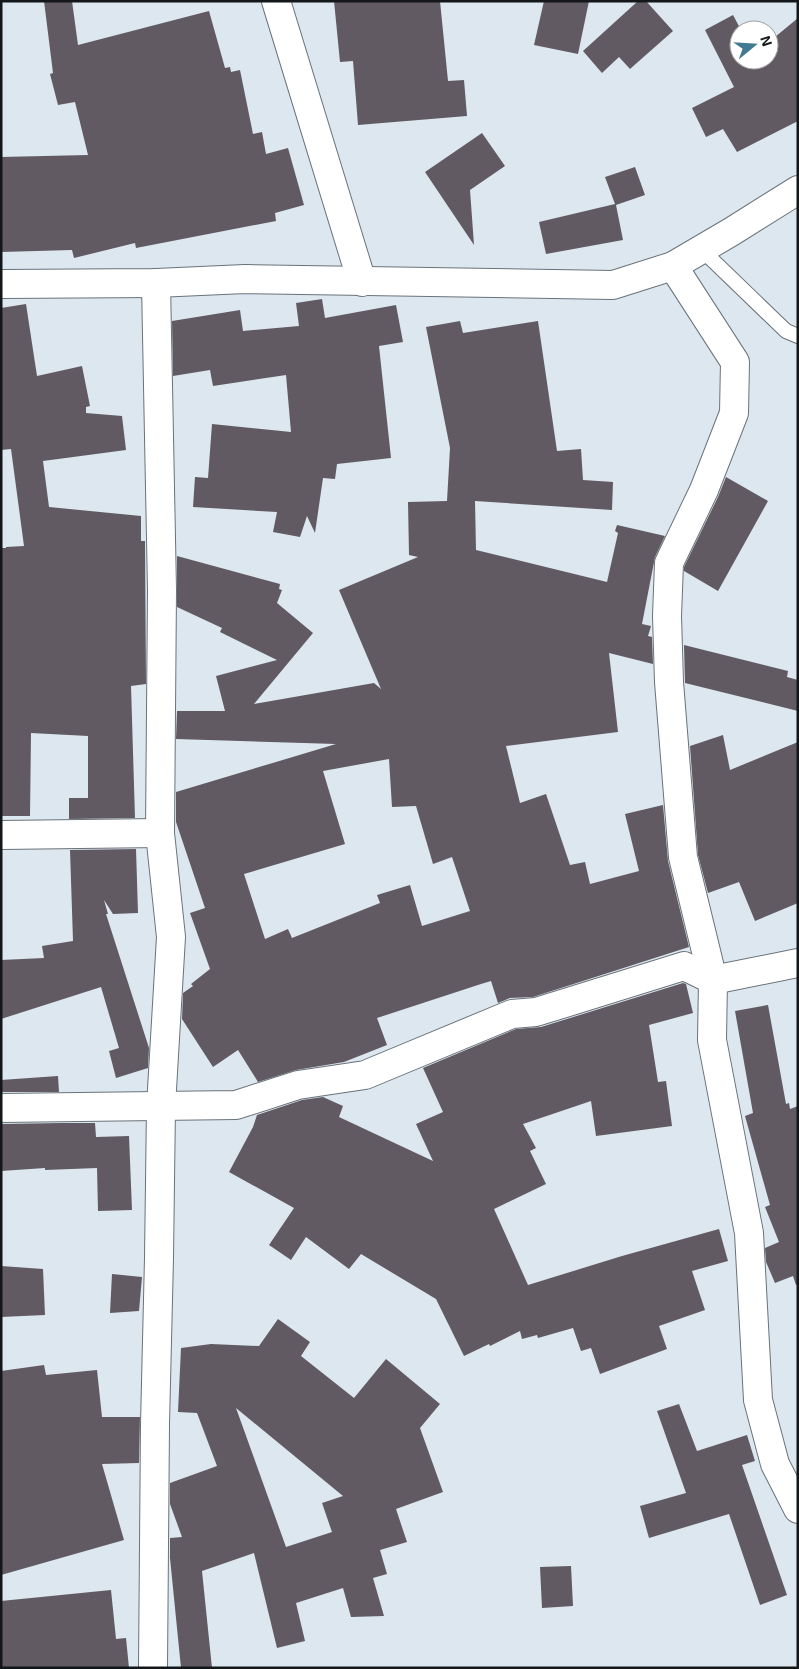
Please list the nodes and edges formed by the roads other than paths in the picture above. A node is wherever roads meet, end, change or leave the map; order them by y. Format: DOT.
graph roads {
  1 [pos="276,1"];
  2 [pos="798,190"];
  3 [pos="702,250"];
  4 [pos="674,266"];
  5 [pos="362,282"];
  6 [pos="156,283"];
  7 [pos="1,284"];
  8 [pos="798,336"];
  9 [pos="160,833"];
  10 [pos="1,835"];
  11 [pos="798,963"];
  12 [pos="713,980"];
  13 [pos="161,1106"];
  14 [pos="1,1108"];
  15 [pos="791,1479"];
  16 [pos="798,1509"];
  17 [pos="153,1668"];
  1 -- 5 [label="street"];
  2 -- 3 [label="street"];
  3 -- 4 [label="street"];
  3 -- 8 [label="lane"];
  4 -- 5 [label="street"];
  4 -- 12 [label="street"];
  5 -- 6 [label="street"];
  6 -- 7 [label="street"];
  6 -- 9 [label="street"];
  9 -- 10 [label="street"];
  9 -- 13 [label="street"];
  11 -- 12 [label="street"];
  12 -- 13 [label="street"];
  12 -- 15 [label="street"];
  13 -- 14 [label="street"];
  13 -- 17 [label="street"];
  15 -- 16 [label="street"];
}
